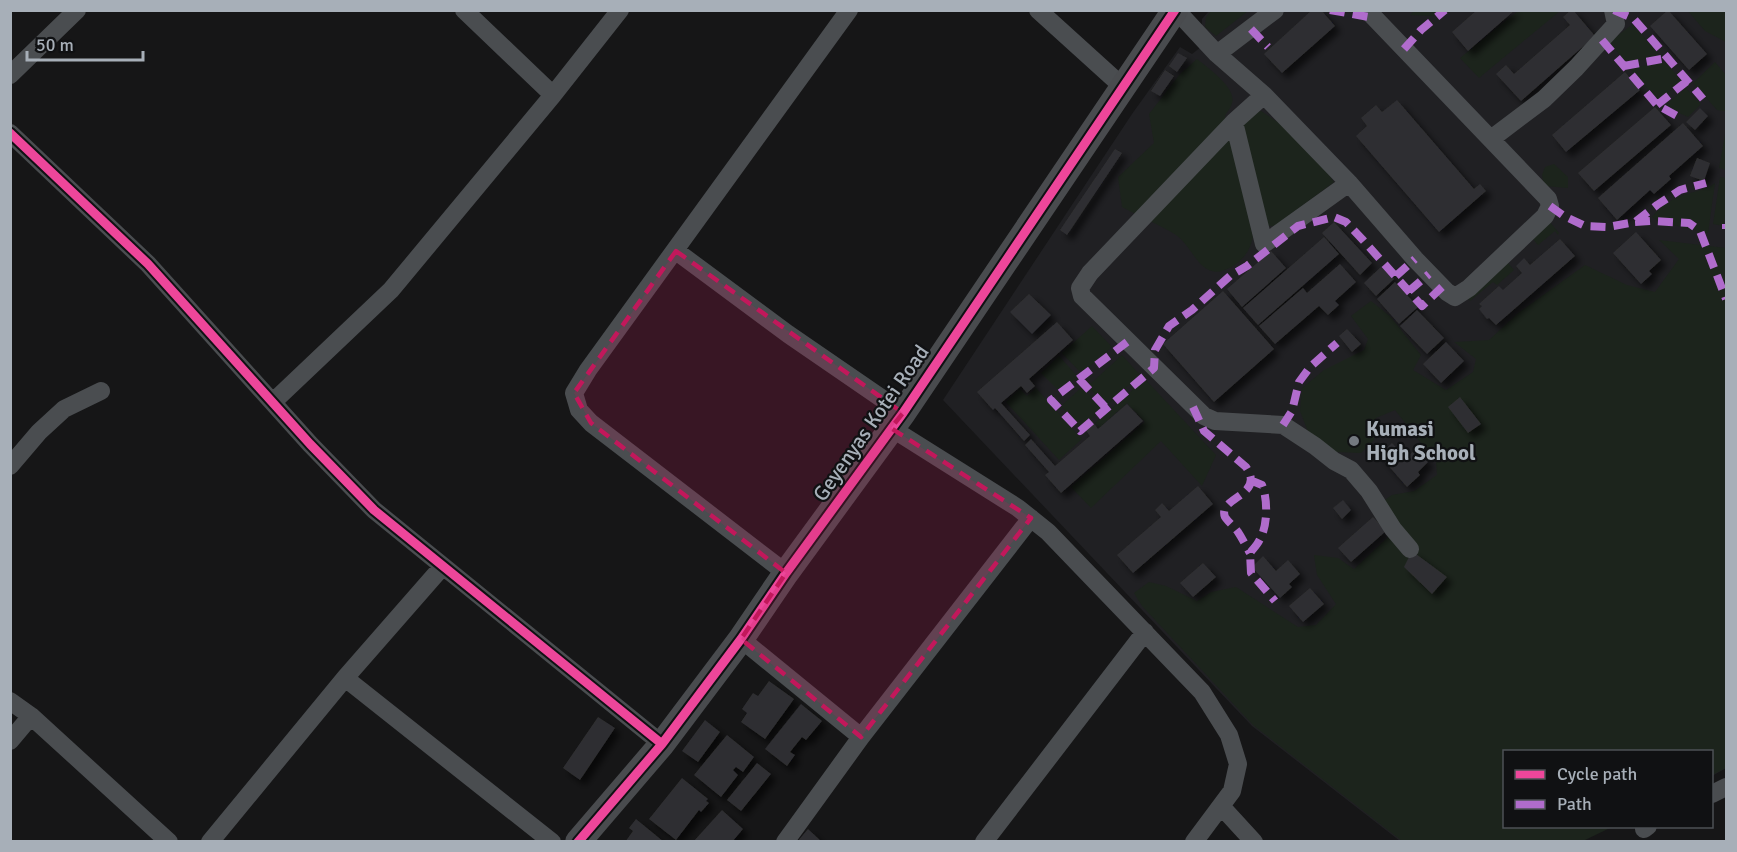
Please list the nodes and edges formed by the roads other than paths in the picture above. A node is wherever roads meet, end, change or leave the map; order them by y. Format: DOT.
graph roads {
  1 [pos="77,10"];
  2 [pos="464,10"];
  3 [pos="620,10"];
  4 [pos="1038,10"];
  5 [pos="1175,10"];
  6 [pos="1275,10"];
  7 [pos="1367,10"];
  8 [pos="1613,10"];
  9 [pos="839,14"];
  10 [pos="1217,54"];
  11 [pos="10,75"];
  12 [pos="1123,87"];
  13 [pos="553,95"];
  14 [pos="1264,95"];
  15 [pos="1234,122"];
  16 [pos="10,133"];
  17 [pos="1491,139"];
  18 [pos="1349,183"];
  19 [pos="676,251"];
  20 [pos="100,391"];
  21 [pos="273,402"];
  22 [pos="897,420"];
  23 [pos="10,466"];
  24 [pos="1031,518"];
  25 [pos="1410,549"];
  26 [pos="443,566"];
  27 [pos="786,573"];
  28 [pos="1145,633"];
  29 [pos="741,639"];
  30 [pos="345,678"];
  31 [pos="10,701"];
  32 [pos="31,716"];
  33 [pos="861,737"];
  34 [pos="10,741"];
  35 [pos="662,744"];
  36 [pos="1221,806"];
  37 [pos="169,842"];
  38 [pos="210,842"];
  39 [pos="552,842"];
  40 [pos="578,842"];
  41 [pos="785,842"];
  42 [pos="984,842"];
  43 [pos="1194,842"];
  44 [pos="1254,842"];
  1 -- 11 [label="street"];
  2 -- 13 [label="street"];
  3 -- 13 [label="street"];
  4 -- 12 [label="street"];
  5 -- 10 [label="street"];
  5 -- 12 [label="street, Geyenyas Kotei Road"];
  6 -- 10 [label="street"];
  7 -- 17 [label="street"];
  8 -- 17 [label="street"];
  9 -- 19 [label="street"];
  10 -- 14 [label="street"];
  12 -- 22 [label="street, Geyenyas Kotei Road"];
  13 -- 21 [label="street"];
  14 -- 15 [label="street"];
  14 -- 18 [label="street"];
  15 -- 18 [label="street"];
  15 -- 25 [label="street"];
  16 -- 21 [label="street"];
  17 -- 18 [label="street"];
  19 -- 22 [label="street"];
  19 -- 27 [label="street"];
  20 -- 23 [label="street"];
  21 -- 26 [label="street"];
  22 -- 24 [label="street"];
  22 -- 27 [label="street, Geyenyas Kotei Road"];
  24 -- 28 [label="street"];
  24 -- 33 [label="street"];
  26 -- 30 [label="street"];
  26 -- 35 [label="street"];
  27 -- 29 [label="street, Geyenyas Kotei Road"];
  28 -- 36 [label="street"];
  28 -- 42 [label="street"];
  29 -- 33 [label="street"];
  29 -- 35 [label="street, Geyenyas Kotei Road"];
  30 -- 38 [label="street"];
  30 -- 39 [label="street"];
  31 -- 32 [label="street"];
  32 -- 34 [label="street"];
  32 -- 37 [label="street"];
  33 -- 41 [label="street"];
  35 -- 40 [label="street, Geyenyas Kotei Road"];
  36 -- 43 [label="street"];
  36 -- 44 [label="street"];
}
